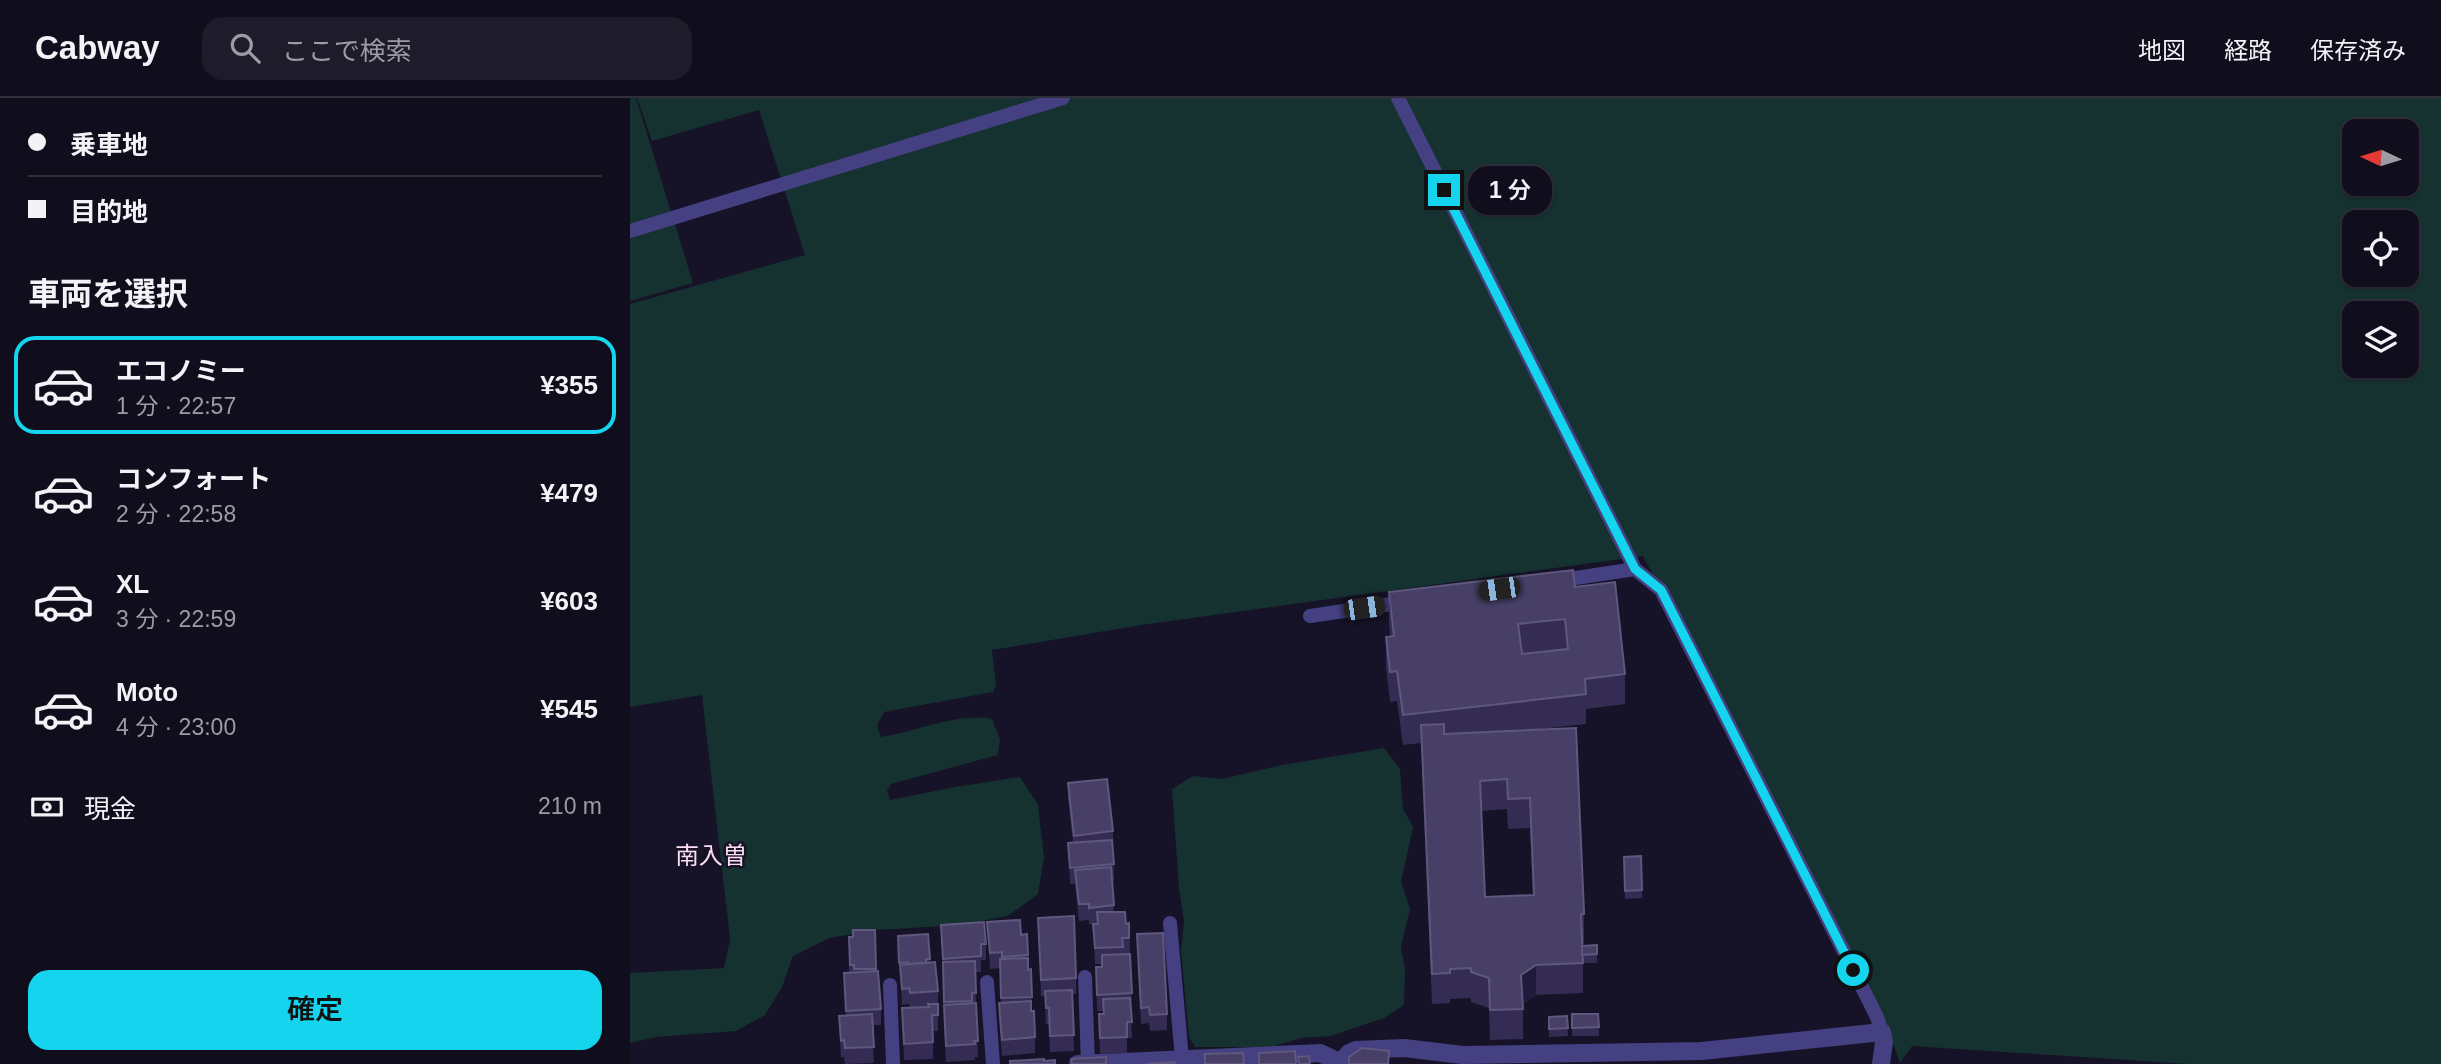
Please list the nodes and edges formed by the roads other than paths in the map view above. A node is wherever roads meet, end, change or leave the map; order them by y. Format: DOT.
graph roads {
  1 [pos="1063,98"];
  2 [pos="1398,98"];
  3 [pos="630,231"];
  4 [pos="1635,569"];
  5 [pos="1540,583"];
  6 [pos="1418,600"];
  7 [pos="1310,616"];
  8 [pos="1170,923"];
  9 [pos="1085,977"];
  10 [pos="987,982"];
  11 [pos="890,985"];
  12 [pos="1882,1032"];
  13 [pos="1182,1059"];
  14 [pos="1088,1063"];
  15 [pos="1339,1063"];
  16 [pos="893,1064"];
  17 [pos="993,1064"];
  18 [pos="1078,1064"];
  19 [pos="1881,1064"];
  1 -- 3 [label="lane"];
  2 -- 4 [label="lane"];
  4 -- 5 [label="lane"];
  4 -- 12 [label="lane"];
  6 -- 7 [label="lane"];
  8 -- 13 [label="lane"];
  9 -- 14 [label="lane"];
  10 -- 17 [label="lane"];
  11 -- 16 [label="lane"];
  12 -- 15 [label="street"];
  12 -- 19 [label="street"];
  13 -- 14 [label="street"];
  13 -- 15 [label="street"];
  14 -- 18 [label="street"];
}
